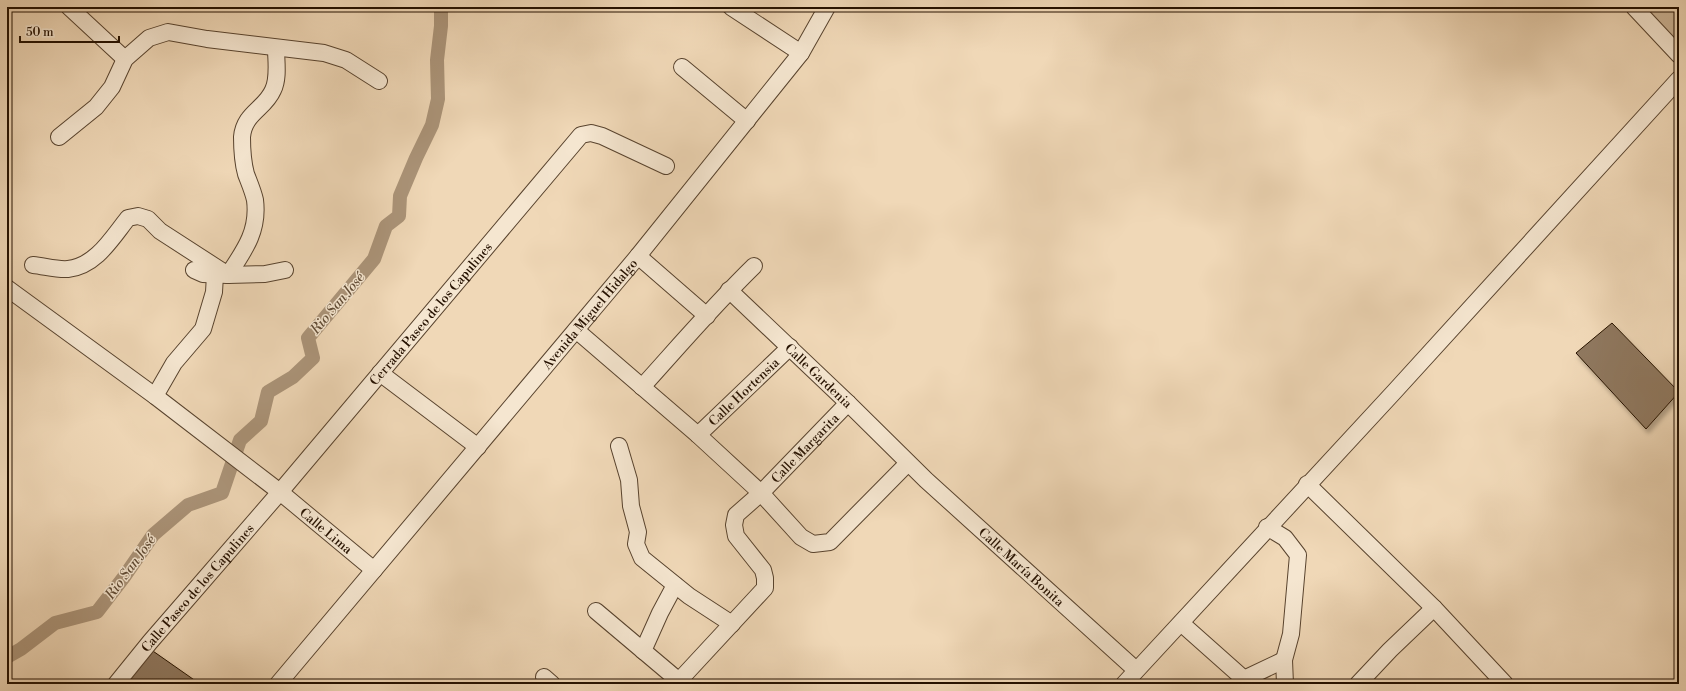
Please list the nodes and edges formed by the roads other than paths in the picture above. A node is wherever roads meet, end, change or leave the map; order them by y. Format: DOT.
graph roads {
  1 [pos="69,7"];
  2 [pos="731,7"];
  3 [pos="827,7"];
  4 [pos="1634,7"];
  5 [pos="276,48"];
  6 [pos="801,53"];
  7 [pos="1679,55"];
  8 [pos="125,59"];
  9 [pos="682,67"];
  10 [pos="1679,79"];
  11 [pos="379,81"];
  12 [pos="748,121"];
  13 [pos="59,137"];
  14 [pos="666,166"];
  15 [pos="638,256"];
  16 [pos="34,265"];
  17 [pos="754,266"];
  18 [pos="194,270"];
  19 [pos="285,270"];
  20 [pos="222,275"];
  21 [pos="7,288"];
  22 [pos="729,290"];
  23 [pos="707,316"];
  24 [pos="576,330"];
  25 [pos="790,348"];
  26 [pos="380,373"];
  27 [pos="642,386"];
  28 [pos="156,396"];
  29 [pos="848,403"];
  30 [pos="698,435"];
  31 [pos="619,446"];
  32 [pos="478,447"];
  33 [pos="908,463"];
  34 [pos="1307,484"];
  35 [pos="280,492"];
  36 [pos="761,493"];
  37 [pos="1268,527"];
  38 [pos="374,570"];
  39 [pos="675,586"];
  40 [pos="1434,608"];
  41 [pos="596,611"];
  42 [pos="1181,623"];
  43 [pos="732,624"];
  44 [pos="643,651"];
  45 [pos="1284,660"];
  46 [pos="1136,670"];
  47 [pos="677,682"];
  48 [pos="1242,682"];
  49 [pos="116,684"];
  50 [pos="278,684"];
  51 [pos="1124,684"];
  52 [pos="1285,684"];
  53 [pos="1358,684"];
  54 [pos="1505,684"];
  1 -- 8 [label="street"];
  2 -- 6 [label="street"];
  3 -- 6 [label="street, Avenida Miguel Hidalgo"];
  4 -- 7 [label="street"];
  5 -- 8 [label="street"];
  5 -- 11 [label="street"];
  5 -- 20 [label="street"];
  6 -- 12 [label="street, Avenida Miguel Hidalgo"];
  8 -- 13 [label="street"];
  9 -- 12 [label="street"];
  10 -- 34 [label="street"];
  12 -- 15 [label="street, Avenida Miguel Hidalgo"];
  14 -- 26 [label="street, Cerrada Paseo de los Capulines"];
  15 -- 23 [label="street"];
  15 -- 24 [label="street, Avenida Miguel Hidalgo"];
  16 -- 20 [label="street"];
  17 -- 22 [label="street"];
  18 -- 20 [label="street"];
  19 -- 20 [label="street"];
  20 -- 28 [label="street"];
  21 -- 28 [label="street, Calle Lima"];
  22 -- 23 [label="street"];
  22 -- 25 [label="street, Calle Gardenia"];
  23 -- 27 [label="street"];
  24 -- 27 [label="street"];
  24 -- 32 [label="street, Avenida Miguel Hidalgo"];
  25 -- 29 [label="street, Calle Gardenia"];
  25 -- 30 [label="street, Calle Hortensia"];
  26 -- 32 [label="street"];
  26 -- 35 [label="street, Cerrada Paseo de los Capulines"];
  27 -- 30 [label="street"];
  28 -- 35 [label="street, Calle Lima"];
  29 -- 33 [label="street, Calle Gardenia"];
  29 -- 36 [label="street, Calle Margarita"];
  30 -- 36 [label="street"];
  31 -- 39 [label="street"];
  32 -- 38 [label="street, Avenida Miguel Hidalgo"];
  33 -- 36 [label="street"];
  33 -- 46 [label="street, Calle María Bonita"];
  34 -- 37 [label="street"];
  34 -- 40 [label="street"];
  35 -- 38 [label="street, Calle Lima"];
  35 -- 49 [label="street, Calle Paseo de los Capulines"];
  36 -- 43 [label="street, Calle Margarita"];
  37 -- 42 [label="street"];
  37 -- 45 [label="street"];
  38 -- 50 [label="street, Avenida Miguel Hidalgo"];
  39 -- 43 [label="street"];
  39 -- 44 [label="street"];
  40 -- 53 [label="street"];
  40 -- 54 [label="street"];
  41 -- 44 [label="street"];
  42 -- 46 [label="street"];
  42 -- 48 [label="street"];
  43 -- 47 [label="street, Calle Margarita"];
  44 -- 47 [label="street"];
  45 -- 48 [label="street"];
  45 -- 52 [label="street"];
  46 -- 51 [label="street"];
}
